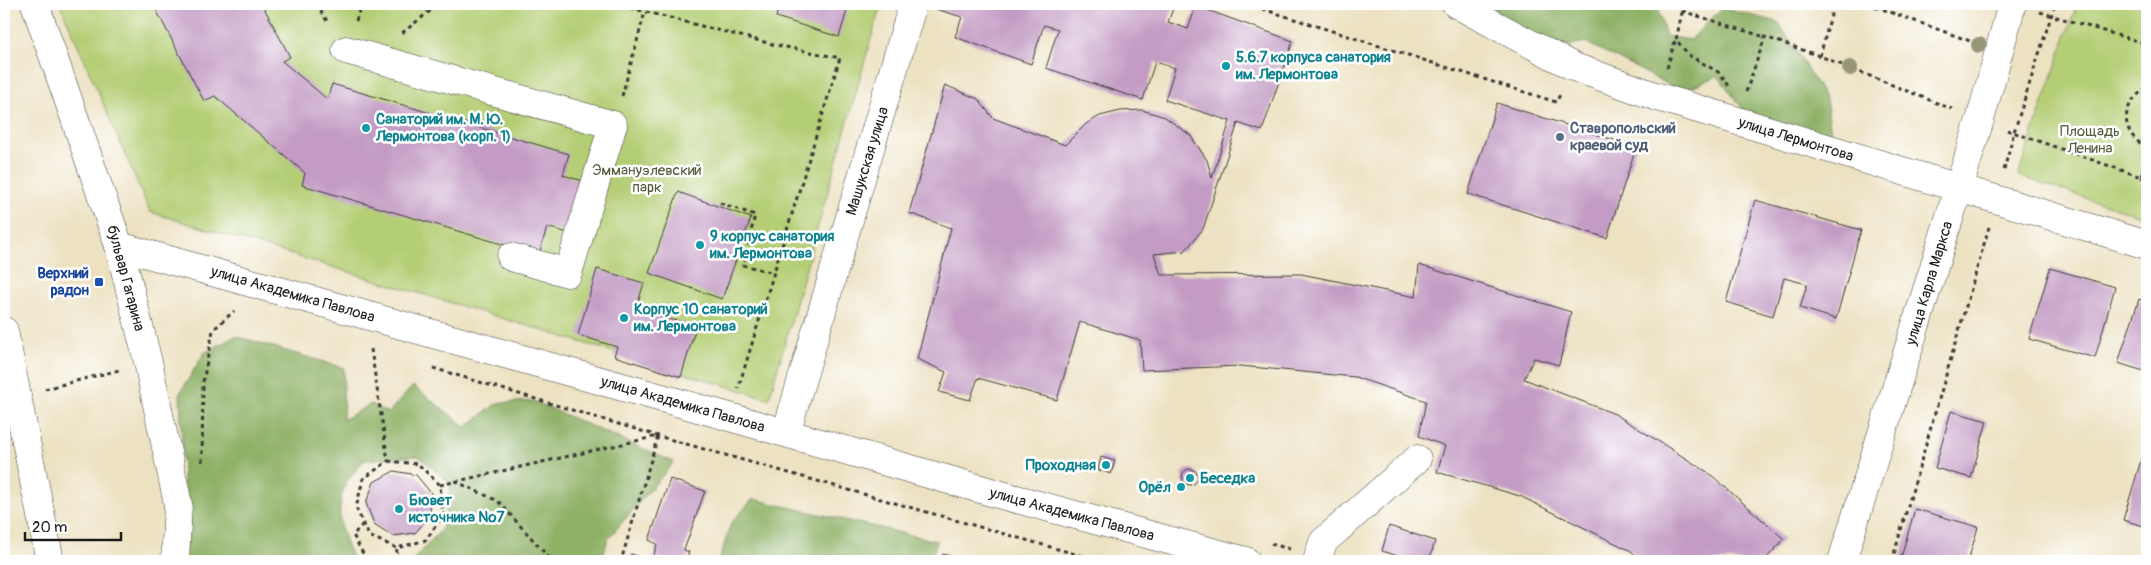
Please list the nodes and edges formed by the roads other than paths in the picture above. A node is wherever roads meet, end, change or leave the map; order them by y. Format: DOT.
graph roads {
  1 [pos="35,4"];
  2 [pos="913,4"];
  3 [pos="1456,4"];
  4 [pos="2022,7"];
  5 [pos="346,50"];
  6 [pos="1958,187"];
  7 [pos="2147,245"];
  8 [pos="119,246"];
  9 [pos="511,257"];
  10 [pos="4,331"];
  11 [pos="786,433"];
  12 [pos="1417,459"];
  13 [pos="50,561"];
  14 [pos="175,561"];
  15 [pos="1246,561"];
  16 [pos="1317,561"];
  17 [pos="1842,561"];
  1 -- 8 [label="street, бульвар Гагарина"];
  2 -- 11 [label="street, Машукская улица"];
  3 -- 6 [label="street, улица Лермонтова"];
  4 -- 6 [label="street, улица Карла Маркса"];
  5 -- 9 [label="street"];
  6 -- 7 [label="street, улица Лермонтова"];
  6 -- 17 [label="street, улица Карла Маркса"];
  8 -- 11 [label="street, улица Академика Павлова"];
  8 -- 14 [label="street, бульвар Гагарина"];
  10 -- 13 [label="street"];
  11 -- 15 [label="street, улица Академика Павлова"];
  12 -- 16 [label="street"];
}
